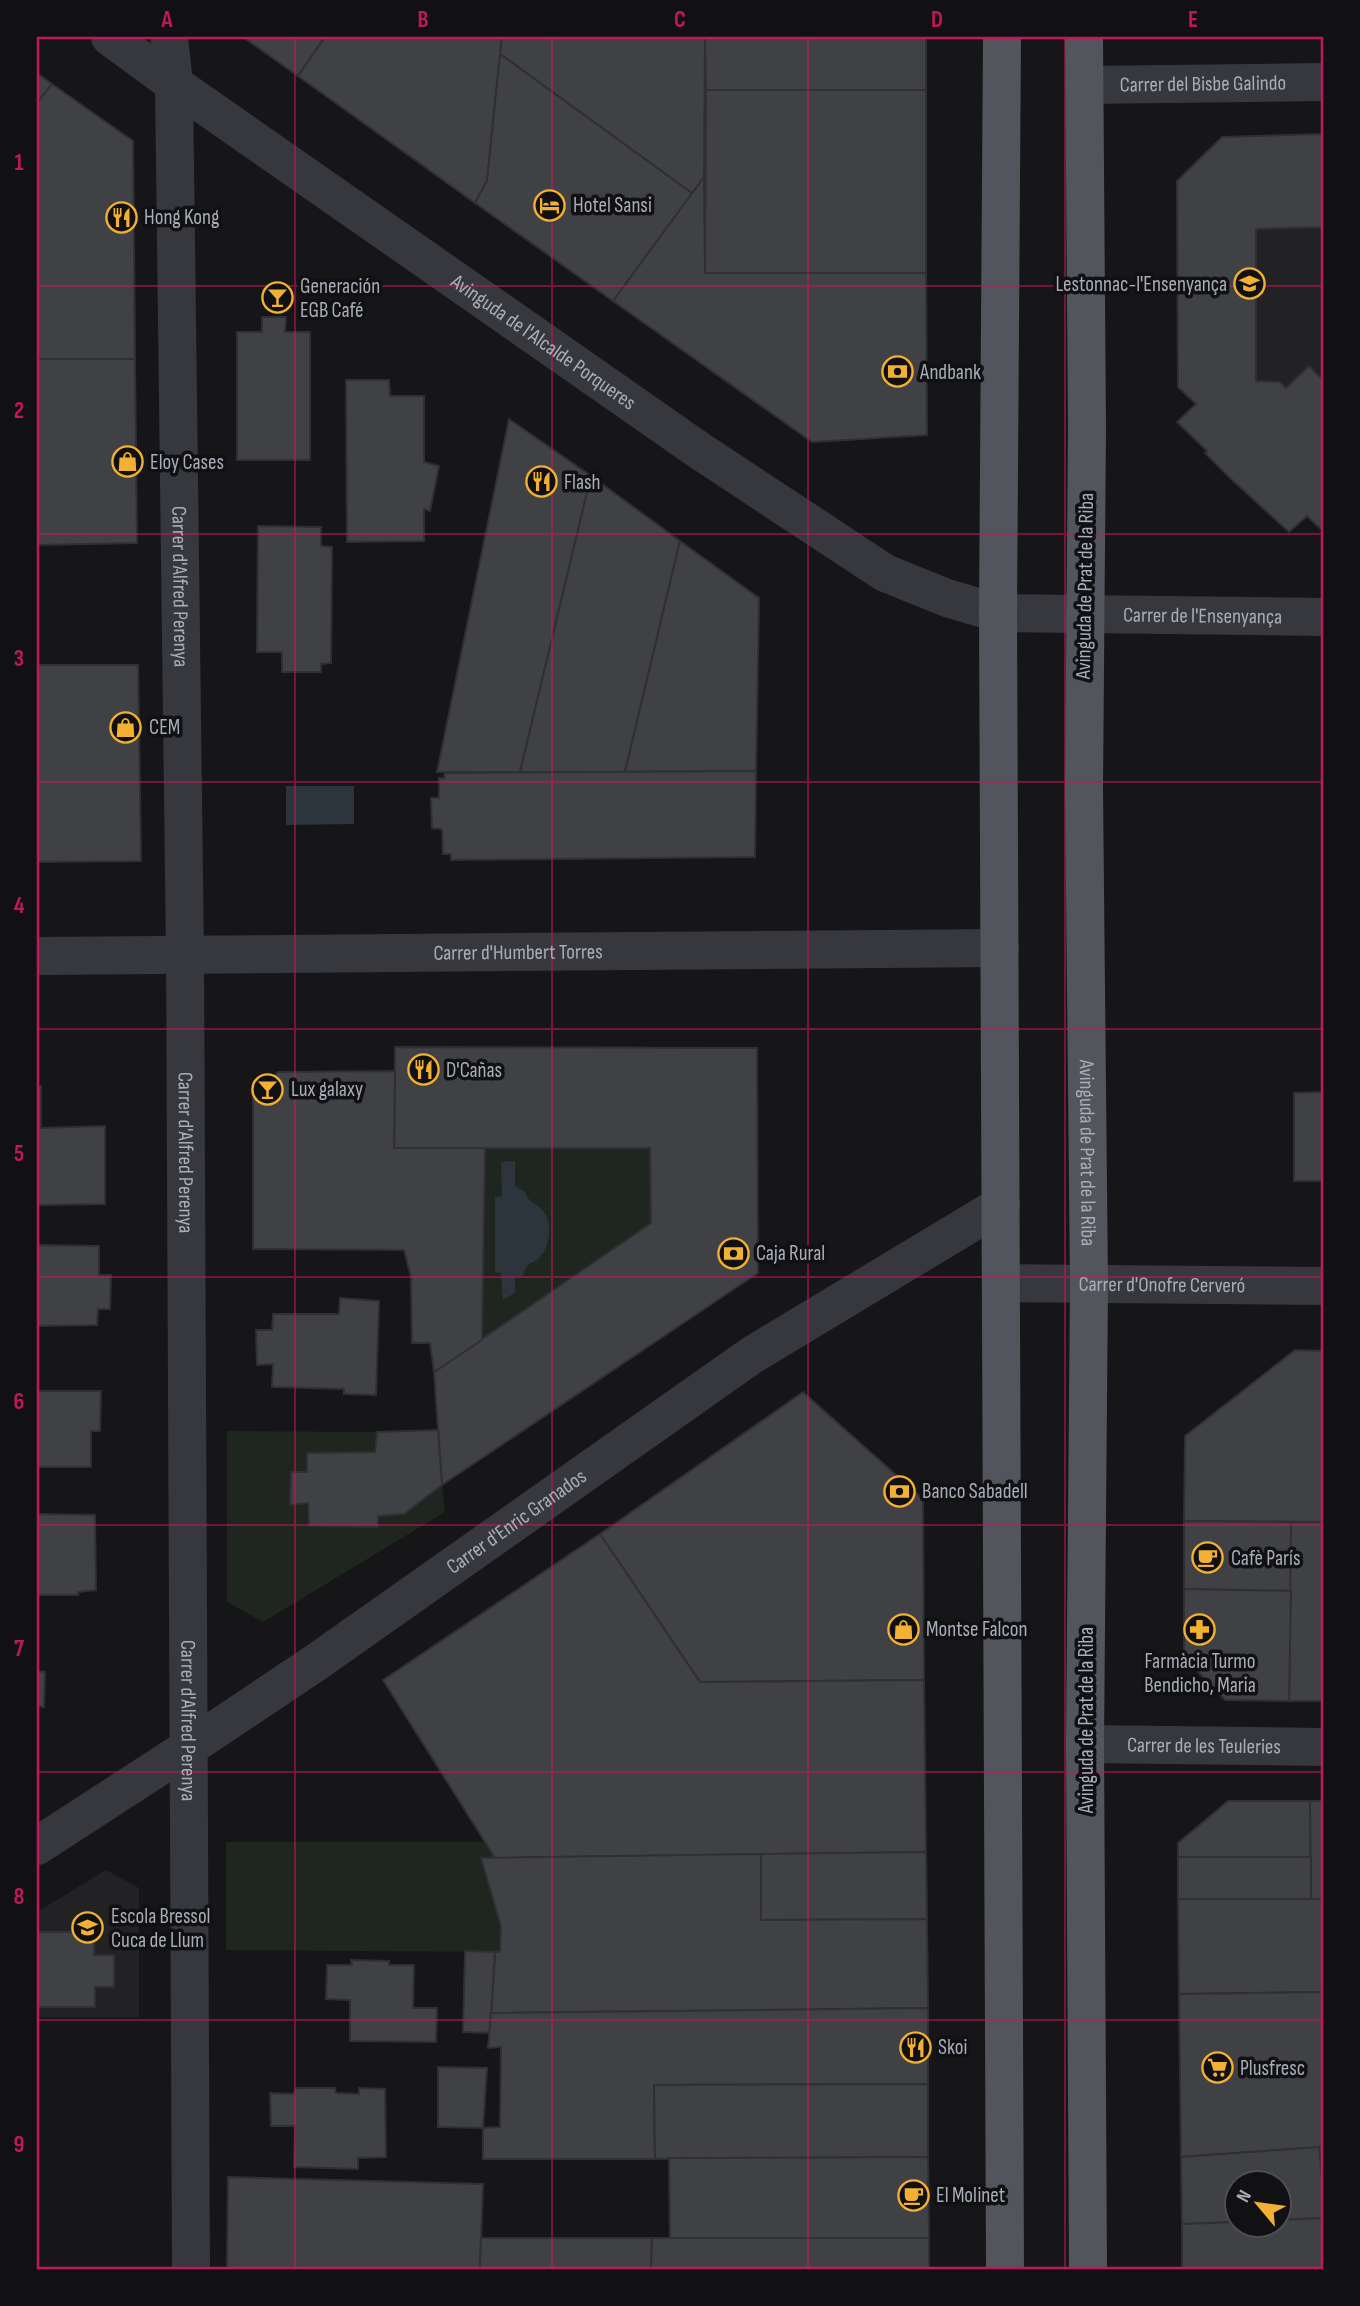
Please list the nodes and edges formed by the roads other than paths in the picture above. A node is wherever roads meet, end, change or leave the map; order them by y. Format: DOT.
graph roads {
  1 [pos="110,37"];
  2 [pos="169,37"];
  3 [pos="1002,37"];
  4 [pos="1084,37"];
  5 [pos="1323,82"];
  6 [pos="174,84"];
  7 [pos="1084,85"];
  8 [pos="998,613"];
  9 [pos="1085,613"];
  10 [pos="1323,617"];
  11 [pos="1000,948"];
  12 [pos="185,954"];
  13 [pos="37,956"];
  14 [pos="1001,1205"];
  15 [pos="1001,1283"];
  16 [pos="1089,1284"];
  17 [pos="1323,1286"];
  18 [pos="1085,1744"];
  19 [pos="1323,1746"];
  20 [pos="188,1748"];
  21 [pos="37,1846"];
  22 [pos="191,2269"];
  23 [pos="1005,2269"];
  24 [pos="1088,2269"];
  1 -- 6 [label="street, Avinguda de l'Alcalde Porqueres"];
  2 -- 6 [label="street, Carrer d'Alfred Perenya"];
  3 -- 8 [label="main road"];
  4 -- 7 [label="main road, Avinguda de Prat de la Riba"];
  5 -- 7 [label="street, Carrer del Bisbe Galindo"];
  6 -- 8 [label="street, Avinguda de l'Alcalde Porqueres"];
  6 -- 12 [label="street, Carrer d'Alfred Perenya"];
  7 -- 9 [label="main road, Avinguda de Prat de la Riba"];
  8 -- 9 [label="street, Carrer de l'Ensenyança"];
  8 -- 11 [label="main road"];
  9 -- 10 [label="street, Carrer de l'Ensenyança"];
  9 -- 16 [label="main road, Avinguda de Prat de la Riba"];
  11 -- 12 [label="street, Carrer d'Humbert Torres"];
  11 -- 14 [label="main road"];
  12 -- 13 [label="street, Carrer d'Humbert Torres"];
  12 -- 20 [label="street, Carrer d'Alfred Perenya"];
  14 -- 15 [label="main road"];
  14 -- 20 [label="street, Carrer d'Enric Granados"];
  15 -- 16 [label="street, Carrer d'Onofre Cerveró"];
  15 -- 23 [label="main road"];
  16 -- 17 [label="street, Carrer d'Onofre Cerveró"];
  16 -- 18 [label="main road, Avinguda de Prat de la Riba"];
  18 -- 19 [label="street, Carrer de les Teuleries"];
  18 -- 24 [label="main road, Avinguda de Prat de la Riba"];
  20 -- 21 [label="street, Carrer d'Enric Granados"];
  20 -- 22 [label="street, Carrer d'Alfred Perenya"];
}
